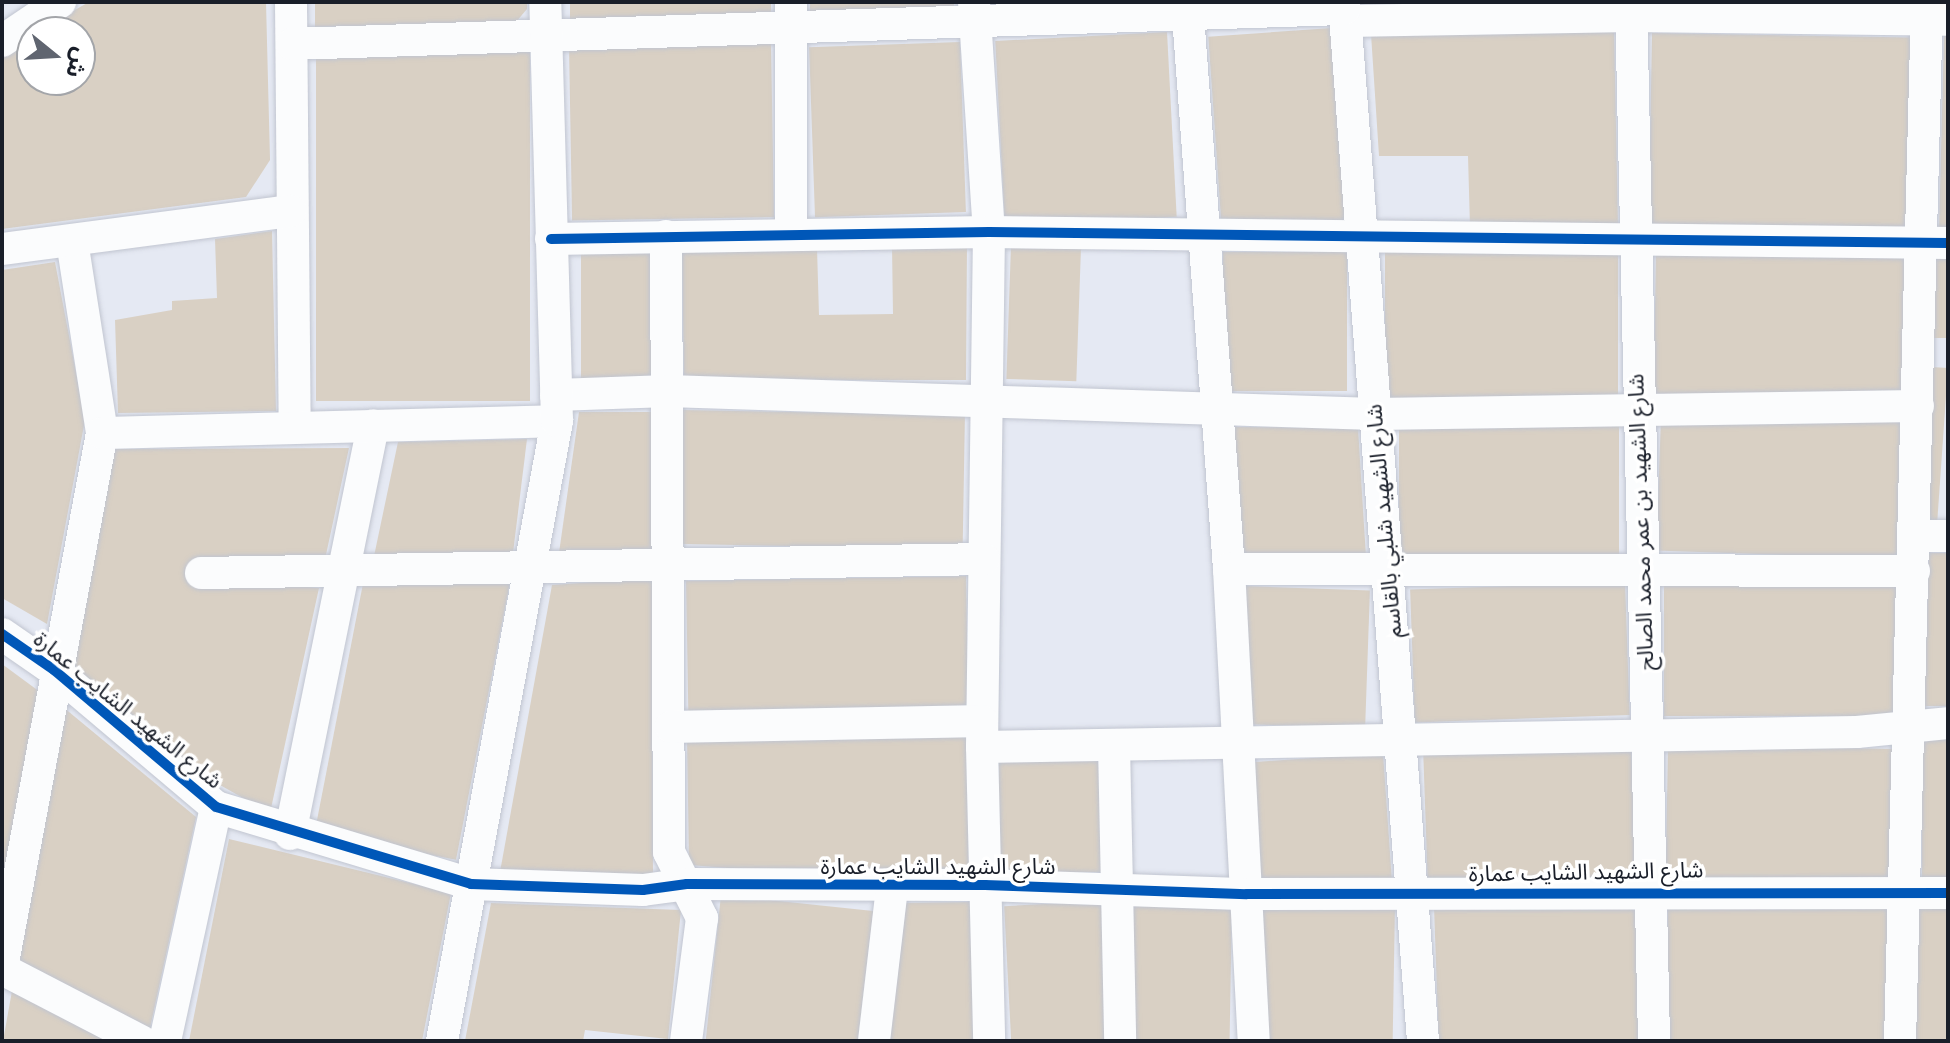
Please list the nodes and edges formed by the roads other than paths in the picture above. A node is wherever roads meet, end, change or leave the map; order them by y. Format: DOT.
graph roads {
  1 [pos="60,2"];
  2 [pos="291,2"];
  3 [pos="545,2"];
  4 [pos="1188,7"];
  5 [pos="1631,9"];
  6 [pos="1345,11"];
  7 [pos="975,12"];
  8 [pos="791,14"];
  9 [pos="1934,14"];
  10 [pos="545,37"];
  11 [pos="2,41"];
  12 [pos="292,44"];
  13 [pos="291,211"];
  14 [pos="791,232"];
  15 [pos="989,232"];
  16 [pos="1201,234"];
  17 [pos="666,236"];
  18 [pos="1361,236"];
  19 [pos="551,239"];
  20 [pos="1634,240"];
  21 [pos="72,241"];
  22 [pos="1935,243"];
  23 [pos="2,249"];
  24 [pos="1934,354"];
  25 [pos="668,391"];
  26 [pos="985,399"];
  27 [pos="1918,406"];
  28 [pos="557,408"];
  29 [pos="1218,411"];
  30 [pos="1637,411"];
  31 [pos="1375,414"];
  32 [pos="373,425"];
  33 [pos="295,427"];
  34 [pos="102,433"];
  35 [pos="1914,536"];
  36 [pos="1948,536"];
  37 [pos="984,559"];
  38 [pos="669,563"];
  39 [pos="534,568"];
  40 [pos="1229,569"];
  41 [pos="1914,571"];
  42 [pos="1644,572"];
  43 [pos="201,573"];
  44 [pos="348,573"];
  45 [pos="1389,573"];
  46 [pos="2,634"];
  47 [pos="54,670"];
  48 [pos="1948,723"];
  49 [pos="1911,724"];
  50 [pos="671,727"];
  51 [pos="1647,731"];
  52 [pos="982,734"];
  53 [pos="1402,736"];
  54 [pos="1234,741"];
  55 [pos="1114,745"];
  56 [pos="216,807"];
  57 [pos="290,834"];
  58 [pos="471,884"];
  59 [pos="687,884"];
  60 [pos="985,885"];
  61 [pos="892,887"];
  62 [pos="1113,889"];
  63 [pos="1653,890"];
  64 [pos="1903,892"];
  65 [pos="1948,893"];
  66 [pos="1247,894"];
  67 [pos="1413,895"];
  68 [pos="2,968"];
  69 [pos="141,1041"];
  70 [pos="165,1041"];
  71 [pos="442,1041"];
  72 [pos="686,1041"];
  73 [pos="874,1041"];
  74 [pos="989,1041"];
  75 [pos="1120,1041"];
  76 [pos="1254,1041"];
  77 [pos="1423,1041"];
  78 [pos="1654,1041"];
  79 [pos="1900,1041"];
  1 -- 11 [label="street"];
  2 -- 12 [label="street"];
  3 -- 10 [label="street"];
  4 -- 6 [label="street"];
  4 -- 7 [label="street"];
  4 -- 16 [label="street"];
  5 -- 6 [label="street"];
  5 -- 9 [label="street"];
  5 -- 20 [label="street, شارع الشهيد بن عمر محمد الصالح"];
  6 -- 18 [label="street, شارع الشهيد شلبي بالقاسم"];
  7 -- 8 [label="street"];
  7 -- 15 [label="street"];
  8 -- 10 [label="street"];
  8 -- 14 [label="street"];
  9 -- 22 [label="street"];
  10 -- 12 [label="street"];
  10 -- 19 [label="street"];
  12 -- 13 [label="street"];
  13 -- 21 [label="street"];
  13 -- 33 [label="street"];
  14 -- 15 [label="street"];
  14 -- 17 [label="street"];
  15 -- 16 [label="street"];
  15 -- 26 [label="street"];
  16 -- 18 [label="street"];
  16 -- 29 [label="street"];
  17 -- 19 [label="street"];
  17 -- 25 [label="street"];
  18 -- 20 [label="street"];
  18 -- 31 [label="street, شارع الشهيد شلبي بالقاسم"];
  19 -- 28 [label="street"];
  20 -- 22 [label="street"];
  20 -- 30 [label="street, شارع الشهيد بن عمر محمد الصالح"];
  21 -- 23 [label="street"];
  21 -- 34 [label="street"];
  22 -- 24 [label="street"];
  24 -- 27 [label="street"];
  25 -- 26 [label="street"];
  25 -- 28 [label="street"];
  25 -- 38 [label="street"];
  26 -- 29 [label="street"];
  26 -- 37 [label="street"];
  27 -- 30 [label="street"];
  27 -- 35 [label="street"];
  28 -- 32 [label="street"];
  28 -- 39 [label="street"];
  29 -- 31 [label="street"];
  29 -- 40 [label="street"];
  30 -- 31 [label="street"];
  30 -- 42 [label="street, شارع الشهيد بن عمر محمد الصالح"];
  31 -- 45 [label="street, شارع الشهيد شلبي بالقاسم"];
  32 -- 33 [label="street"];
  32 -- 44 [label="street"];
  33 -- 34 [label="street"];
  34 -- 47 [label="street"];
  35 -- 36 [label="street"];
  35 -- 41 [label="street"];
  37 -- 38 [label="street"];
  37 -- 52 [label="street"];
  38 -- 39 [label="street"];
  38 -- 50 [label="street"];
  39 -- 44 [label="street"];
  39 -- 58 [label="street"];
  40 -- 45 [label="street"];
  40 -- 54 [label="street"];
  41 -- 42 [label="street"];
  41 -- 49 [label="street"];
  42 -- 45 [label="street"];
  42 -- 51 [label="street, شارع الشهيد بن عمر محمد الصالح"];
  43 -- 44 [label="street"];
  44 -- 57 [label="street"];
  45 -- 53 [label="street, شارع الشهيد شلبي بالقاسم"];
  46 -- 47 [label="street, شارع الشهيد الشايب عمارة"];
  47 -- 56 [label="street, شارع الشهيد الشايب عمارة"];
  47 -- 68 [label="street"];
  48 -- 49 [label="street"];
  49 -- 51 [label="street"];
  49 -- 64 [label="street"];
  50 -- 52 [label="street"];
  50 -- 59 [label="street"];
  51 -- 53 [label="street"];
  51 -- 63 [label="street, شارع الشهيد بن عمر محمد الصالح"];
  52 -- 55 [label="street"];
  52 -- 60 [label="street"];
  53 -- 54 [label="street"];
  53 -- 67 [label="street, شارع الشهيد شلبي بالقاسم"];
  54 -- 55 [label="street"];
  54 -- 66 [label="street"];
  55 -- 62 [label="street"];
  56 -- 57 [label="street, شارع الشهيد الشايب عمارة"];
  56 -- 70 [label="street"];
  57 -- 58 [label="street, شارع الشهيد الشايب عمارة"];
  58 -- 59 [label="street, شارع الشهيد الشايب عمارة"];
  58 -- 71 [label="street"];
  59 -- 61 [label="street, شارع الشهيد الشايب عمارة"];
  59 -- 72 [label="street"];
  60 -- 61 [label="street, شارع الشهيد الشايب عمارة"];
  60 -- 62 [label="street, شارع الشهيد الشايب عمارة"];
  60 -- 74 [label="street"];
  61 -- 73 [label="street"];
  62 -- 66 [label="street, شارع الشهيد الشايب عمارة"];
  62 -- 75 [label="street"];
  63 -- 64 [label="street, شارع الشهيد الشايب عمارة"];
  63 -- 67 [label="street, شارع الشهيد الشايب عمارة"];
  63 -- 78 [label="street, شارع الشهيد بن عمر محمد الصالح"];
  64 -- 65 [label="street, شارع الشهيد الشايب عمارة"];
  64 -- 79 [label="street"];
  66 -- 67 [label="street, شارع الشهيد الشايب عمارة"];
  66 -- 76 [label="street"];
  67 -- 77 [label="street, شارع الشهيد شلبي بالقاسم"];
  68 -- 69 [label="street"];
}
